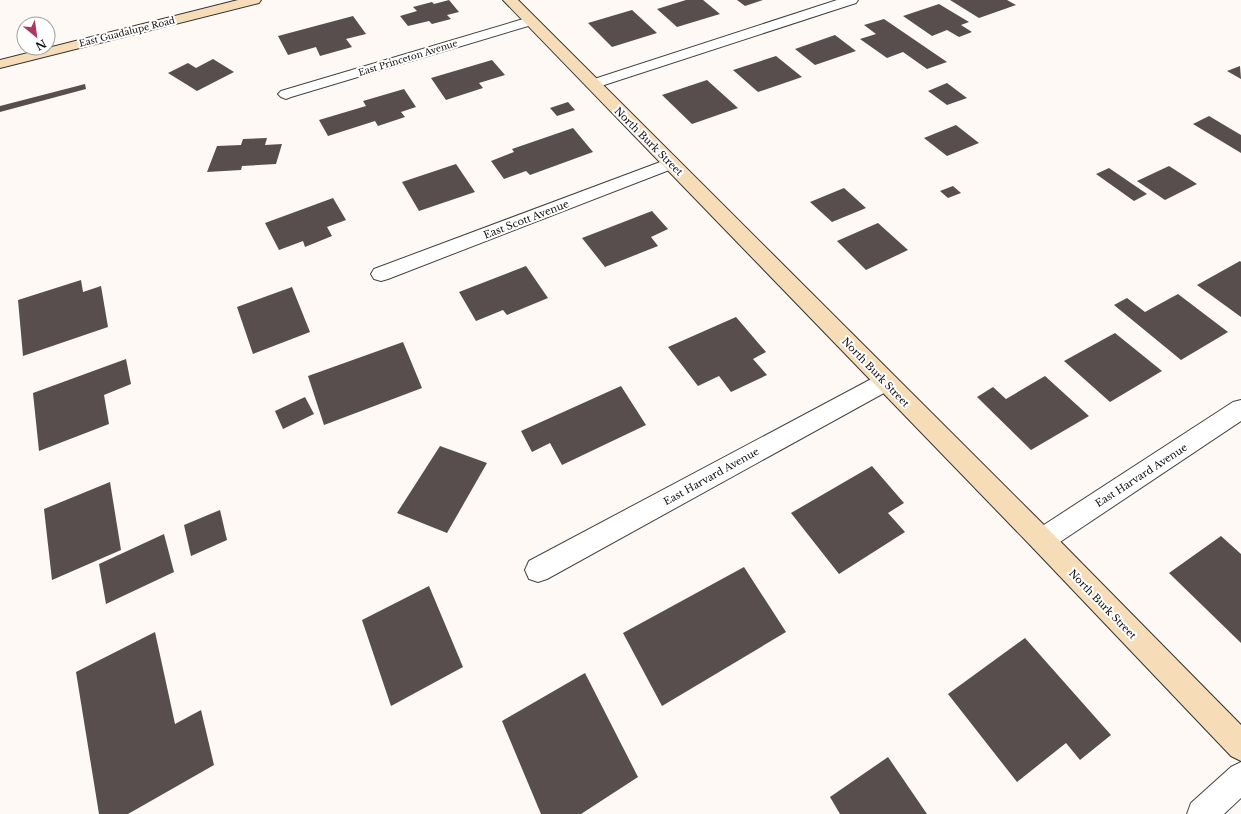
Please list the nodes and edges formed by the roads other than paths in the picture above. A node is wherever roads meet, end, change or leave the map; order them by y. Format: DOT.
graph roads {
  1 [pos="254,0"];
  2 [pos="510,0"];
  3 [pos="851,0"];
  4 [pos="530,21"];
  5 [pos="0,64"];
  6 [pos="593,84"];
  7 [pos="286,94"];
  8 [pos="671,163"];
  9 [pos="381,274"];
  10 [pos="885,382"];
  11 [pos="1241,409"];
  12 [pos="1042,540"];
  13 [pos="538,570"];
  14 [pos="1241,746"];
  15 [pos="1241,777"];
  16 [pos="1202,814"];
  1 -- 5 [label="street, East Guadalupe Road"];
  2 -- 4 [label="street, North Burk Street"];
  3 -- 6 [label="street"];
  4 -- 6 [label="street, North Burk Street"];
  4 -- 7 [label="street, East Princeton Avenue"];
  6 -- 8 [label="street, North Burk Street"];
  8 -- 9 [label="street, East Scott Avenue"];
  8 -- 10 [label="street, North Burk Street"];
  10 -- 12 [label="street, North Burk Street"];
  10 -- 13 [label="street, East Harvard Avenue"];
  11 -- 12 [label="street, East Harvard Avenue"];
  12 -- 14 [label="street, North Burk Street"];
  15 -- 16 [label="street"];
}
